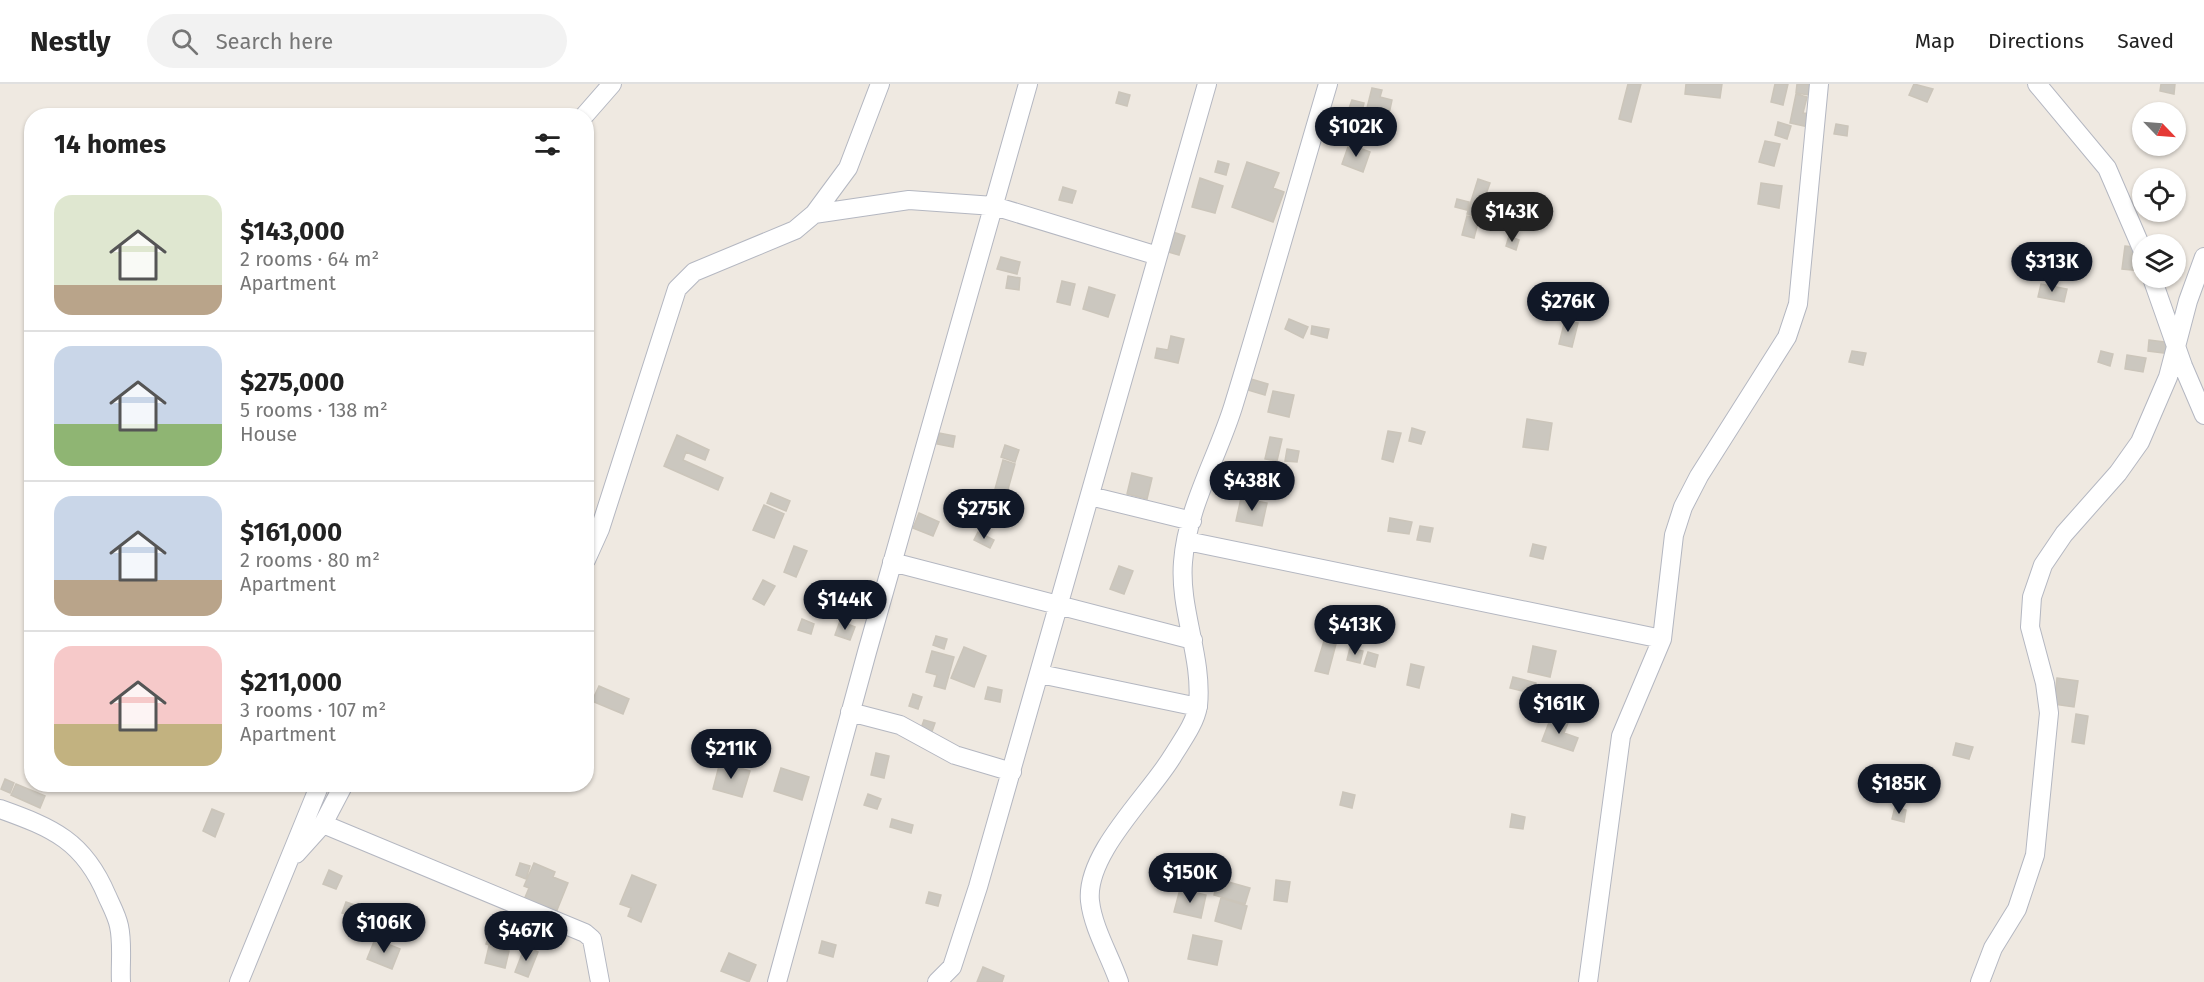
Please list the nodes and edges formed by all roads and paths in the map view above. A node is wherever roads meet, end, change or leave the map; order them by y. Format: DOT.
graph roads {
  1 [pos="612,84"];
  2 [pos="880,84"];
  3 [pos="1028,84"];
  4 [pos="1207,84"];
  5 [pos="1328,84"];
  6 [pos="1819,84"];
  7 [pos="2037,84"];
  8 [pos="591,108"];
  9 [pos="994,206"];
  10 [pos="814,214"];
  11 [pos="2135,234"];
  12 [pos="1158,256"];
  13 [pos="2204,257"];
  14 [pos="2155,288"];
  15 [pos="2175,345"];
  16 [pos="2204,415"];
  17 [pos="1090,496"];
  18 [pos="1192,521"];
  19 [pos="1187,541"];
  20 [pos="594,542"];
  21 [pos="892,562"];
  22 [pos="1059,606"];
  23 [pos="1662,639"];
  24 [pos="1193,640"];
  25 [pos="1040,674"];
  26 [pos="1197,707"];
  27 [pos="850,712"];
  28 [pos="1012,772"];
  29 [pos="317,792"];
  30 [pos="340,792"];
  31 [pos="0,808"];
  32 [pos="323,824"];
  33 [pos="291,860"];
  34 [pos="121,982"];
  35 [pos="239,982"];
  36 [pos="600,982"];
  37 [pos="780,982"];
  38 [pos="937,982"];
  39 [pos="1119,982"];
  40 [pos="1588,982"];
  41 [pos="1980,982"];
  1 -- 8 [label="street"];
  2 -- 10 [label="street"];
  3 -- 9 [label="street"];
  4 -- 12 [label="street"];
  5 -- 18 [label="street"];
  6 -- 23 [label="street"];
  7 -- 11 [label="street"];
  9 -- 10 [label="street"];
  9 -- 12 [label="street"];
  9 -- 21 [label="street"];
  10 -- 20 [label="street"];
  12 -- 17 [label="street"];
  13 -- 15 [label="street"];
  14 -- 15 [label="street"];
  15 -- 16 [label="street"];
  15 -- 41 [label="street"];
  17 -- 18 [label="street"];
  17 -- 22 [label="street"];
  18 -- 19 [label="street"];
  19 -- 23 [label="street"];
  19 -- 24 [label="street"];
  21 -- 22 [label="street"];
  21 -- 27 [label="street"];
  22 -- 24 [label="street"];
  22 -- 25 [label="street"];
  23 -- 40 [label="street"];
  24 -- 26 [label="street"];
  25 -- 26 [label="street"];
  25 -- 28 [label="street"];
  26 -- 39 [label="street"];
  27 -- 28 [label="street"];
  27 -- 37 [label="street"];
  28 -- 38 [label="street"];
  29 -- 33 [label="street"];
  30 -- 32 [label="street"];
  31 -- 34 [label="street"];
  32 -- 33 [label="street"];
  32 -- 36 [label="street"];
  33 -- 35 [label="street"];
}
